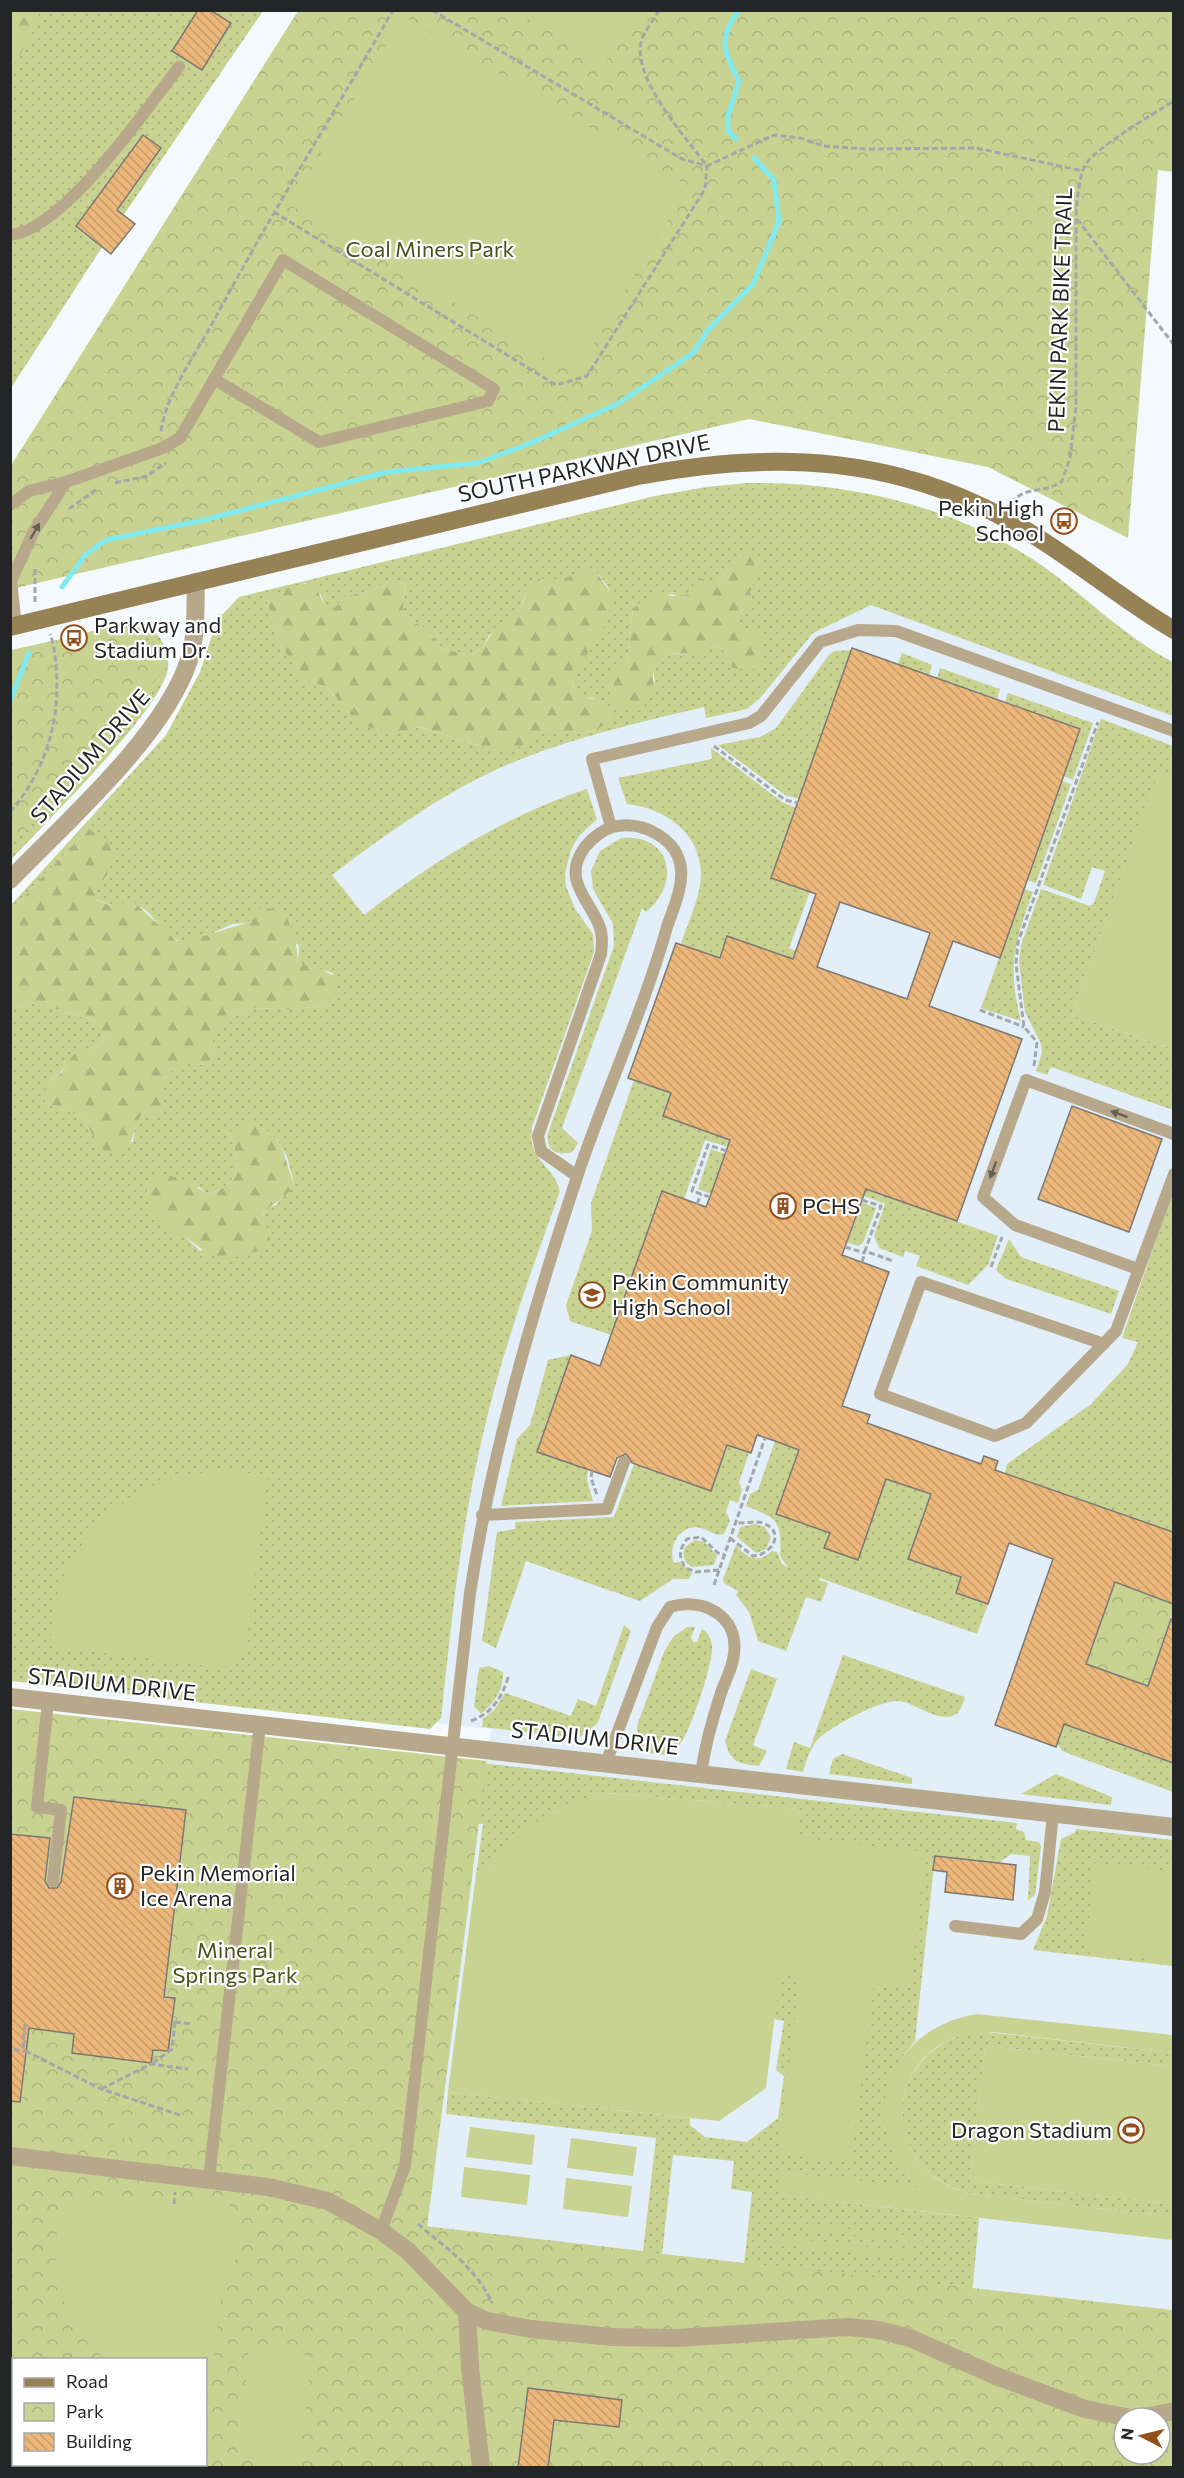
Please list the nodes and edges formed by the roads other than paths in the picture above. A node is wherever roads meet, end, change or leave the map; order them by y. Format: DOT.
graph roads {
  1 [pos="179,67"];
  2 [pos="10,235"];
  3 [pos="214,380"];
  4 [pos="66,482"];
  5 [pos="10,505"];
  6 [pos="196,582"];
  7 [pos="13,627"];
  8 [pos="1173,630"];
  9 [pos="1173,731"];
  10 [pos="611,827"];
  11 [pos="10,880"];
  12 [pos="1173,1134"];
  13 [pos="1173,1174"];
  14 [pos="578,1176"];
  15 [pos="1138,1269"];
  16 [pos="1104,1344"];
  17 [pos="624,1462"];
  18 [pos="482,1515"];
  19 [pos="10,1697"];
  20 [pos="48,1701"];
  21 [pos="260,1724"];
  22 [pos="453,1746"];
  23 [pos="606,1763"];
  24 [pos="701,1774"];
  25 [pos="1053,1814"];
  26 [pos="1173,1827"];
  27 [pos="53,1881"];
  28 [pos="955,1926"];
  29 [pos="10,2156"];
  30 [pos="209,2179"];
  31 [pos="381,2231"];
  32 [pos="467,2312"];
  33 [pos="1112,2414"];
  34 [pos="481,2468"];
  1 -- 2 [label="lane"];
  3 -- 3 [label="lane"];
  3 -- 4 [label="lane"];
  4 -- 5 [label="lane"];
  7 -- 4 [label="lane, one-way"];
  6 -- 7 [label="main road, SOUTH PARKWAY DRIVE"];
  6 -- 8 [label="main road, SOUTH PARKWAY DRIVE"];
  6 -- 11 [label="street, STADIUM DRIVE"];
  9 -- 10 [label="lane"];
  10 -- 14 [label="lane"];
  10 -- 14 [label="lane"];
  12 -- 15 [label="lane, one-way"];
  13 -- 15 [label="lane"];
  14 -- 18 [label="lane"];
  15 -- 16 [label="lane"];
  16 -- 16 [label="lane"];
  17 -- 18 [label="lane"];
  18 -- 22 [label="lane"];
  19 -- 20 [label="street, STADIUM DRIVE"];
  20 -- 21 [label="street, STADIUM DRIVE"];
  20 -- 27 [label="lane"];
  21 -- 22 [label="street, STADIUM DRIVE"];
  21 -- 30 [label="lane"];
  22 -- 23 [label="street, STADIUM DRIVE"];
  22 -- 31 [label="lane"];
  23 -- 24 [label="street, STADIUM DRIVE"];
  23 -- 24 [label="lane"];
  24 -- 25 [label="street, STADIUM DRIVE"];
  25 -- 26 [label="street, STADIUM DRIVE"];
  25 -- 28 [label="lane"];
  29 -- 30 [label="street"];
  30 -- 31 [label="street"];
  31 -- 32 [label="street"];
  32 -- 33 [label="street"];
  32 -- 34 [label="street"];
}
